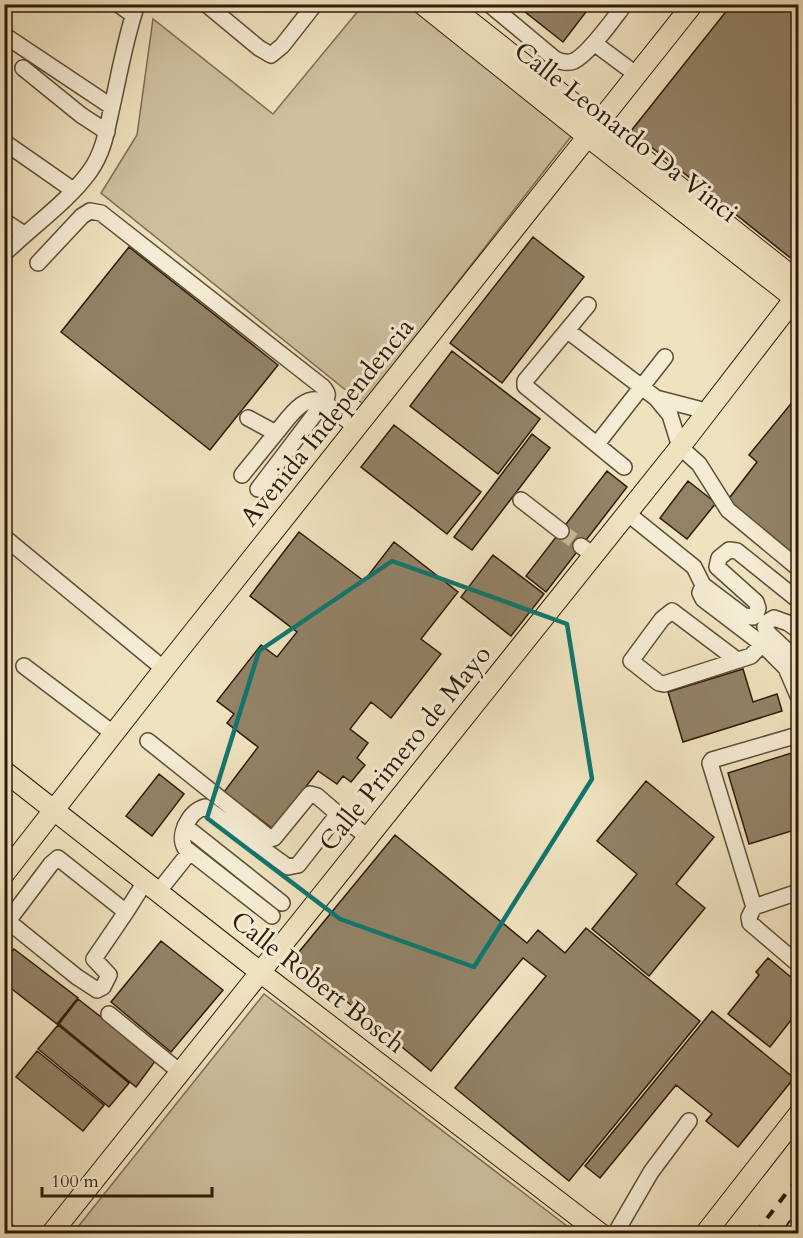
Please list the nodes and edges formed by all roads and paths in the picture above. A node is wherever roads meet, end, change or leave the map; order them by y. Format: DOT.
graph roads {
  1 [pos="118,4"];
  2 [pos="206,4"];
  3 [pos="315,4"];
  4 [pos="422,4"];
  5 [pos="448,4"];
  6 [pos="489,4"];
  7 [pos="625,4"];
  8 [pos="693,4"];
  9 [pos="135,10"];
  10 [pos="4,35"];
  11 [pos="594,43"];
  12 [pos="23,68"];
  13 [pos="636,75"];
  14 [pos="46,86"];
  15 [pos="80,86"];
  16 [pos="112,107"];
  17 [pos="593,130"];
  18 [pos="108,132"];
  19 [pos="4,142"];
  20 [pos="73,190"];
  21 [pos="4,220"];
  22 [pos="24,234"];
  23 [pos="4,254"];
  24 [pos="38,262"];
  25 [pos="798,294"];
  26 [pos="588,305"];
  27 [pos="568,331"];
  28 [pos="665,357"];
  29 [pos="641,387"];
  30 [pos="656,398"];
  31 [pos="324,402"];
  32 [pos="706,411"];
  33 [pos="249,418"];
  34 [pos="357,428"];
  35 [pos="271,438"];
  36 [pos="597,444"];
  37 [pos="680,447"];
  38 [pos="282,457"];
  39 [pos="624,467"];
  40 [pos="242,475"];
  41 [pos="258,489"];
  42 [pos="521,500"];
  43 [pos="627,513"];
  44 [pos="561,531"];
  45 [pos="4,537"];
  46 [pos="798,568"];
  47 [pos="703,585"];
  48 [pos="798,600"];
  49 [pos="798,630"];
  50 [pos="762,644"];
  51 [pos="736,660"];
  52 [pos="24,666"];
  53 [pos="796,667"];
  54 [pos="164,669"];
  55 [pos="798,696"];
  56 [pos="114,734"];
  57 [pos="798,735"];
  58 [pos="148,741"];
  59 [pos="4,771"];
  60 [pos="55,810"];
  61 [pos="339,814"];
  62 [pos="185,826"];
  63 [pos="368,837"];
  64 [pos="189,853"];
  65 [pos="4,874"];
  66 [pos="152,887"];
  67 [pos="798,892"];
  68 [pos="282,903"];
  69 [pos="754,907"];
  70 [pos="126,912"];
  71 [pos="272,916"];
  72 [pos="6,920"];
  73 [pos="798,964"];
  74 [pos="260,972"];
  75 [pos="109,1014"];
  76 [pos="180,1072"];
  77 [pos="798,1115"];
  78 [pos="690,1121"];
  79 [pos="4,1229"];
  80 [pos="798,1230"];
  81 [pos="10,1233"];
  82 [pos="51,1233"];
  83 [pos="602,1233"];
  84 [pos="615,1233"];
  85 [pos="705,1233"];
  86 [pos="796,1233"];
  1 -- 9 [label="street"];
  2 -- 3 [label="street"];
  4 -- 17 [label="main road, Calle Leonardo Da Vinci"];
  5 -- 17 [label="main road, Calle Leonardo Da Vinci"];
  6 -- 11 [label="street"];
  7 -- 11 [label="street"];
  8 -- 13 [label="main road, Avenida Independencia"];
  9 -- 16 [label="street"];
  10 -- 15 [label="street"];
  11 -- 13 [label="street"];
  12 -- 14 [label="street"];
  13 -- 17 [label="main road, Avenida Independencia"];
  14 -- 15 [label="street"];
  14 -- 18 [label="street"];
  15 -- 16 [label="street"];
  16 -- 18 [label="street"];
  17 -- 25 [label="main road, Calle Leonardo Da Vinci"];
  17 -- 34 [label="main road, Avenida Independencia"];
  18 -- 20 [label="street"];
  19 -- 20 [label="street"];
  20 -- 22 [label="street"];
  21 -- 22 [label="street"];
  22 -- 23 [label="street"];
  24 -- 31 [label="street"];
  25 -- 32 [label="main road, Calle Primero de Mayo"];
  26 -- 27 [label="street"];
  27 -- 29 [label="street"];
  27 -- 36 [label="street"];
  28 -- 29 [label="street"];
  29 -- 30 [label="street"];
  29 -- 36 [label="street"];
  30 -- 32 [label="street"];
  30 -- 37 [label="street"];
  31 -- 34 [label="street"];
  31 -- 35 [label="street"];
  31 -- 38 [label="street"];
  32 -- 37 [label="main road, Calle Primero de Mayo"];
  33 -- 35 [label="street"];
  34 -- 54 [label="main road, Avenida Independencia"];
  35 -- 38 [label="street"];
  35 -- 40 [label="street"];
  36 -- 39 [label="street"];
  37 -- 43 [label="main road, Calle Primero de Mayo"];
  37 -- 46 [label="street"];
  38 -- 41 [label="street"];
  42 -- 44 [label="street"];
  43 -- 47 [label="street"];
  43 -- 63 [label="main road, Calle Primero de Mayo"];
  45 -- 54 [label="street"];
  47 -- 48 [label="street"];
  47 -- 50 [label="street"];
  49 -- 53 [label="street"];
  50 -- 51 [label="street"];
  50 -- 53 [label="street"];
  51 -- 51 [label="street"];
  52 -- 56 [label="street"];
  53 -- 55 [label="street"];
  54 -- 56 [label="main road, Avenida Independencia"];
  56 -- 60 [label="main road, Avenida Independencia"];
  57 -- 69 [label="street"];
  58 -- 61 [label="street"];
  59 -- 60 [label="main road, Calle Robert Bosch"];
  60 -- 65 [label="main road, Avenida Independencia"];
  60 -- 66 [label="main road, Calle Robert Bosch"];
  61 -- 62 [label="street"];
  61 -- 63 [label="street"];
  62 -- 64 [label="street"];
  62 -- 68 [label="street"];
  63 -- 74 [label="main road, Calle Primero de Mayo"];
  64 -- 66 [label="street"];
  64 -- 71 [label="street"];
  66 -- 70 [label="street"];
  66 -- 74 [label="main road, Calle Robert Bosch"];
  67 -- 69 [label="street"];
  69 -- 73 [label="street"];
  70 -- 72 [label="street"];
  70 -- 72 [label="street"];
  74 -- 76 [label="main road, Calle Primero de Mayo"];
  74 -- 83 [label="main road, Calle Robert Bosch"];
  75 -- 76 [label="street"];
  76 -- 82 [label="main road, Calle Primero de Mayo"];
  77 -- 85 [label="main road"];
  78 -- 84 [label="street"];
  79 -- 81 [label="street"];
  80 -- 86 [label="highway"];
}
